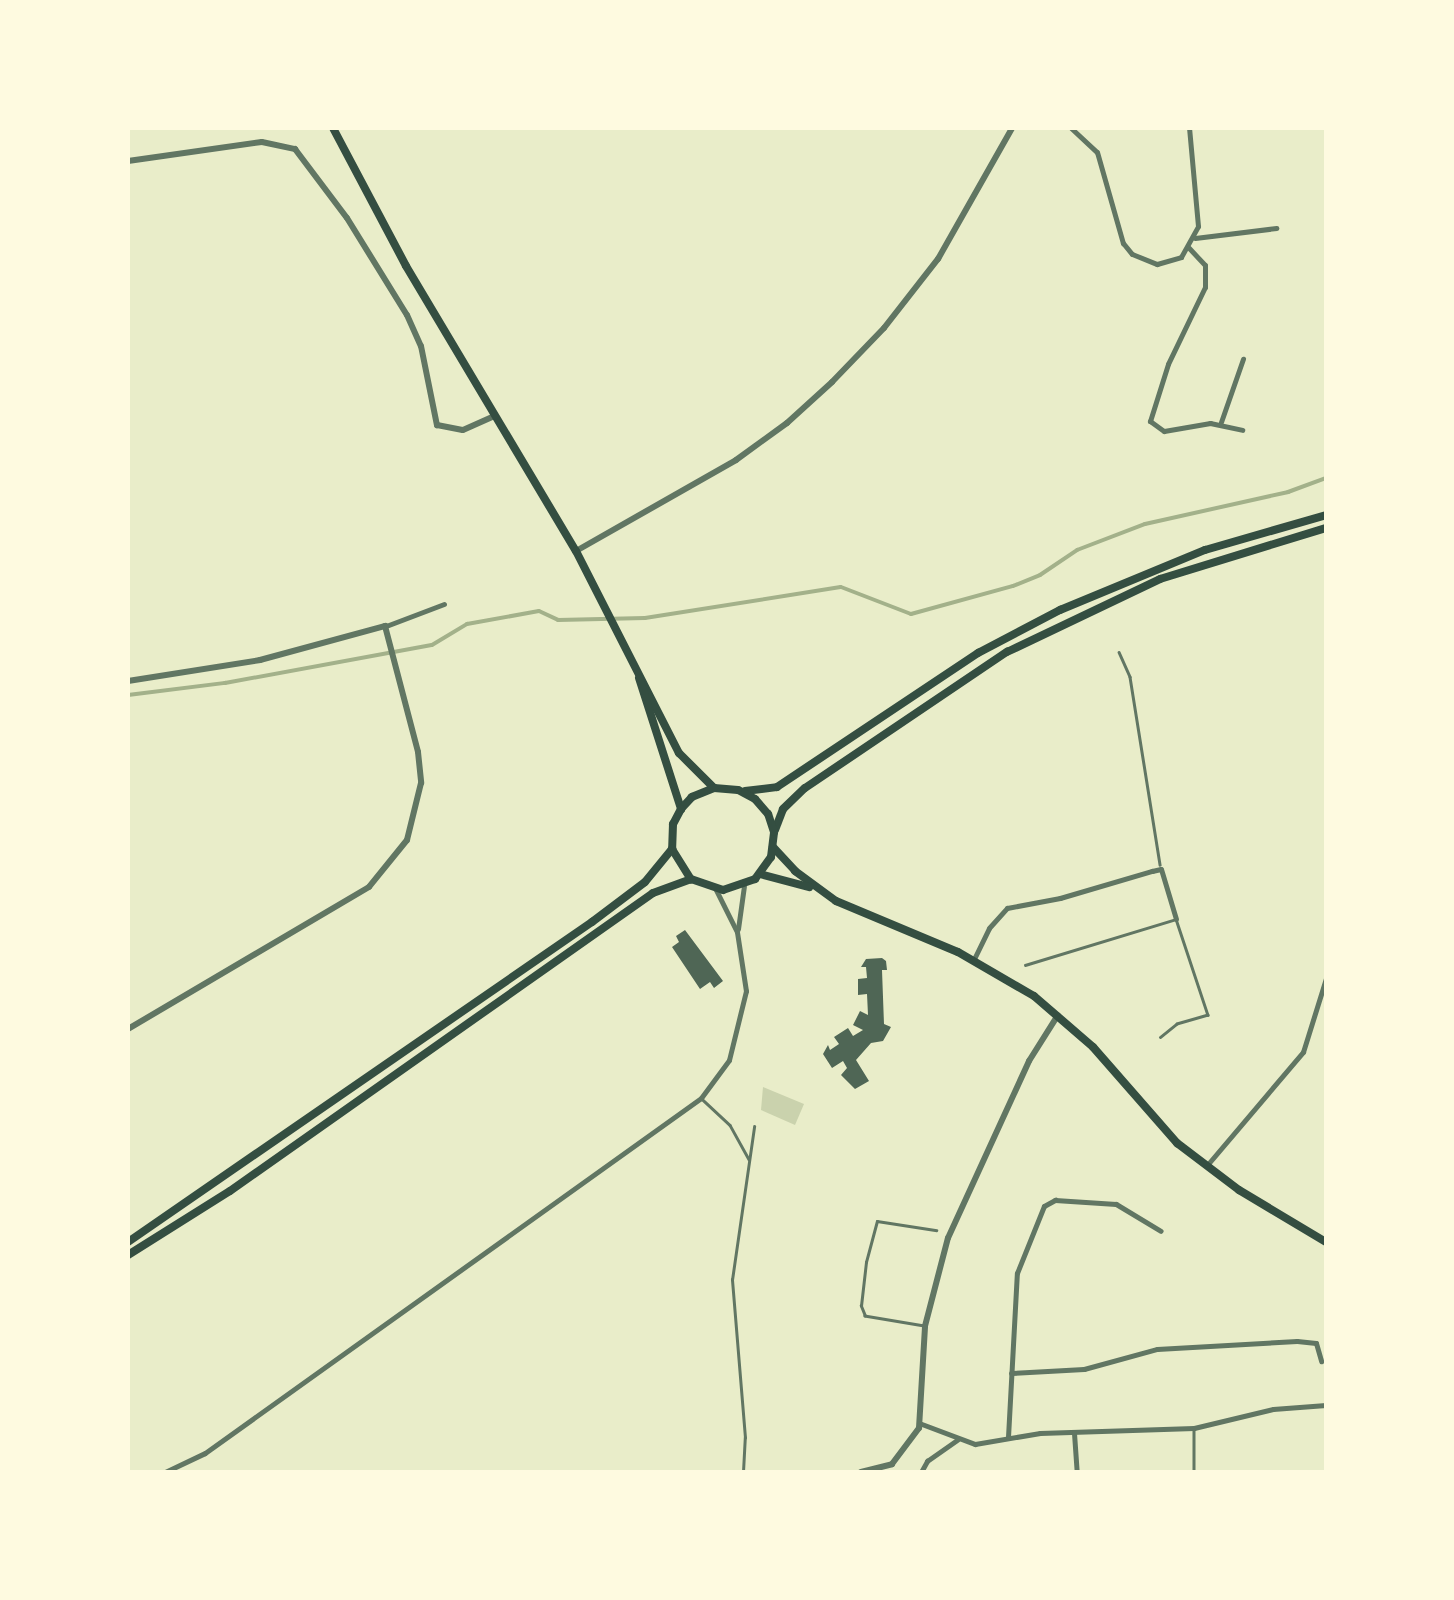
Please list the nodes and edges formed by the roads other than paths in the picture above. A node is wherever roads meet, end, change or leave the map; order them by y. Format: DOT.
graph roads {
  1 [pos="336,128"];
  2 [pos="1012,128"];
  3 [pos="1071,128"];
  4 [pos="1188,128"];
  5 [pos="128,160"];
  6 [pos="1276,228"];
  7 [pos="1195,238"];
  8 [pos="1190,248"];
  9 [pos="1242,359"];
  10 [pos="495,416"];
  11 [pos="1220,423"];
  12 [pos="1242,430"];
  13 [pos="1326,515"];
  14 [pos="1326,528"];
  15 [pos="576,551"];
  16 [pos="444,604"];
  17 [pos="385,626"];
  18 [pos="1119,652"];
  19 [pos="638,674"];
  20 [pos="128,681"];
  21 [pos="714,788"];
  22 [pos="738,790"];
  23 [pos="681,809"];
  24 [pos="774,832"];
  25 [pos="774,847"];
  26 [pos="672,849"];
  27 [pos="1161,869"];
  28 [pos="760,874"];
  29 [pos="691,880"];
  30 [pos="744,886"];
  31 [pos="716,890"];
  32 [pos="822,892"];
  33 [pos="1176,919"];
  34 [pos="737,932"];
  35 [pos="974,959"];
  36 [pos="1025,965"];
  37 [pos="1326,978"];
  38 [pos="1058,1015"];
  39 [pos="128,1029"];
  40 [pos="1161,1037"];
  41 [pos="702,1098"];
  42 [pos="754,1128"];
  43 [pos="750,1160"];
  44 [pos="1206,1167"];
  45 [pos="936,1230"];
  46 [pos="1161,1232"];
  47 [pos="128,1242"];
  48 [pos="1326,1242"];
  49 [pos="128,1255"];
  50 [pos="926,1326"];
  51 [pos="1321,1361"];
  52 [pos="1010,1373"];
  53 [pos="1326,1404"];
  54 [pos="920,1423"];
  55 [pos="1194,1428"];
  56 [pos="1074,1433"];
  57 [pos="1008,1437"];
  58 [pos="957,1440"];
  59 [pos="165,1472"];
  60 [pos="743,1472"];
  61 [pos="861,1472"];
  62 [pos="922,1472"];
  63 [pos="1077,1472"];
  64 [pos="1194,1472"];
  1 -- 10 [label="main road"];
  2 -- 15 [label="street"];
  3 -- 8 [label="street"];
  4 -- 7 [label="street"];
  5 -- 10 [label="street"];
  6 -- 7 [label="street"];
  7 -- 8 [label="street"];
  8 -- 11 [label="street"];
  9 -- 11 [label="street"];
  10 -- 15 [label="main road"];
  11 -- 12 [label="street"];
  13 -- 22 [label="main road"];
  14 -- 24 [label="main road"];
  15 -- 19 [label="main road"];
  16 -- 17 [label="street"];
  17 -- 20 [label="street"];
  17 -- 39 [label="street"];
  18 -- 27 [label="lane"];
  19 -- 21 [label="main road"];
  19 -- 23 [label="main road"];
  21 -- 22 [label="main road"];
  21 -- 23 [label="main road"];
  22 -- 24 [label="main road"];
  23 -- 26 [label="main road"];
  24 -- 25 [label="main road"];
  25 -- 28 [label="main road"];
  25 -- 32 [label="main road"];
  26 -- 29 [label="main road"];
  26 -- 47 [label="main road"];
  27 -- 33 [label="street"];
  27 -- 35 [label="street"];
  28 -- 30 [label="main road"];
  28 -- 32 [label="main road"];
  29 -- 31 [label="main road"];
  29 -- 49 [label="main road"];
  30 -- 31 [label="main road"];
  30 -- 34 [label="street"];
  31 -- 34 [label="street"];
  32 -- 35 [label="main road"];
  33 -- 36 [label="lane"];
  33 -- 40 [label="lane"];
  34 -- 41 [label="street"];
  35 -- 38 [label="main road"];
  37 -- 44 [label="street"];
  38 -- 44 [label="main road"];
  38 -- 50 [label="street"];
  41 -- 43 [label="lane"];
  41 -- 59 [label="street"];
  42 -- 43 [label="lane"];
  43 -- 60 [label="lane"];
  44 -- 48 [label="main road"];
  45 -- 50 [label="lane"];
  46 -- 52 [label="street"];
  50 -- 54 [label="street"];
  51 -- 52 [label="street"];
  52 -- 57 [label="street"];
  53 -- 55 [label="street"];
  54 -- 58 [label="street"];
  54 -- 61 [label="street"];
  55 -- 56 [label="street"];
  55 -- 64 [label="lane"];
  56 -- 57 [label="street"];
  56 -- 63 [label="street"];
  57 -- 58 [label="street"];
  58 -- 62 [label="street"];
}
